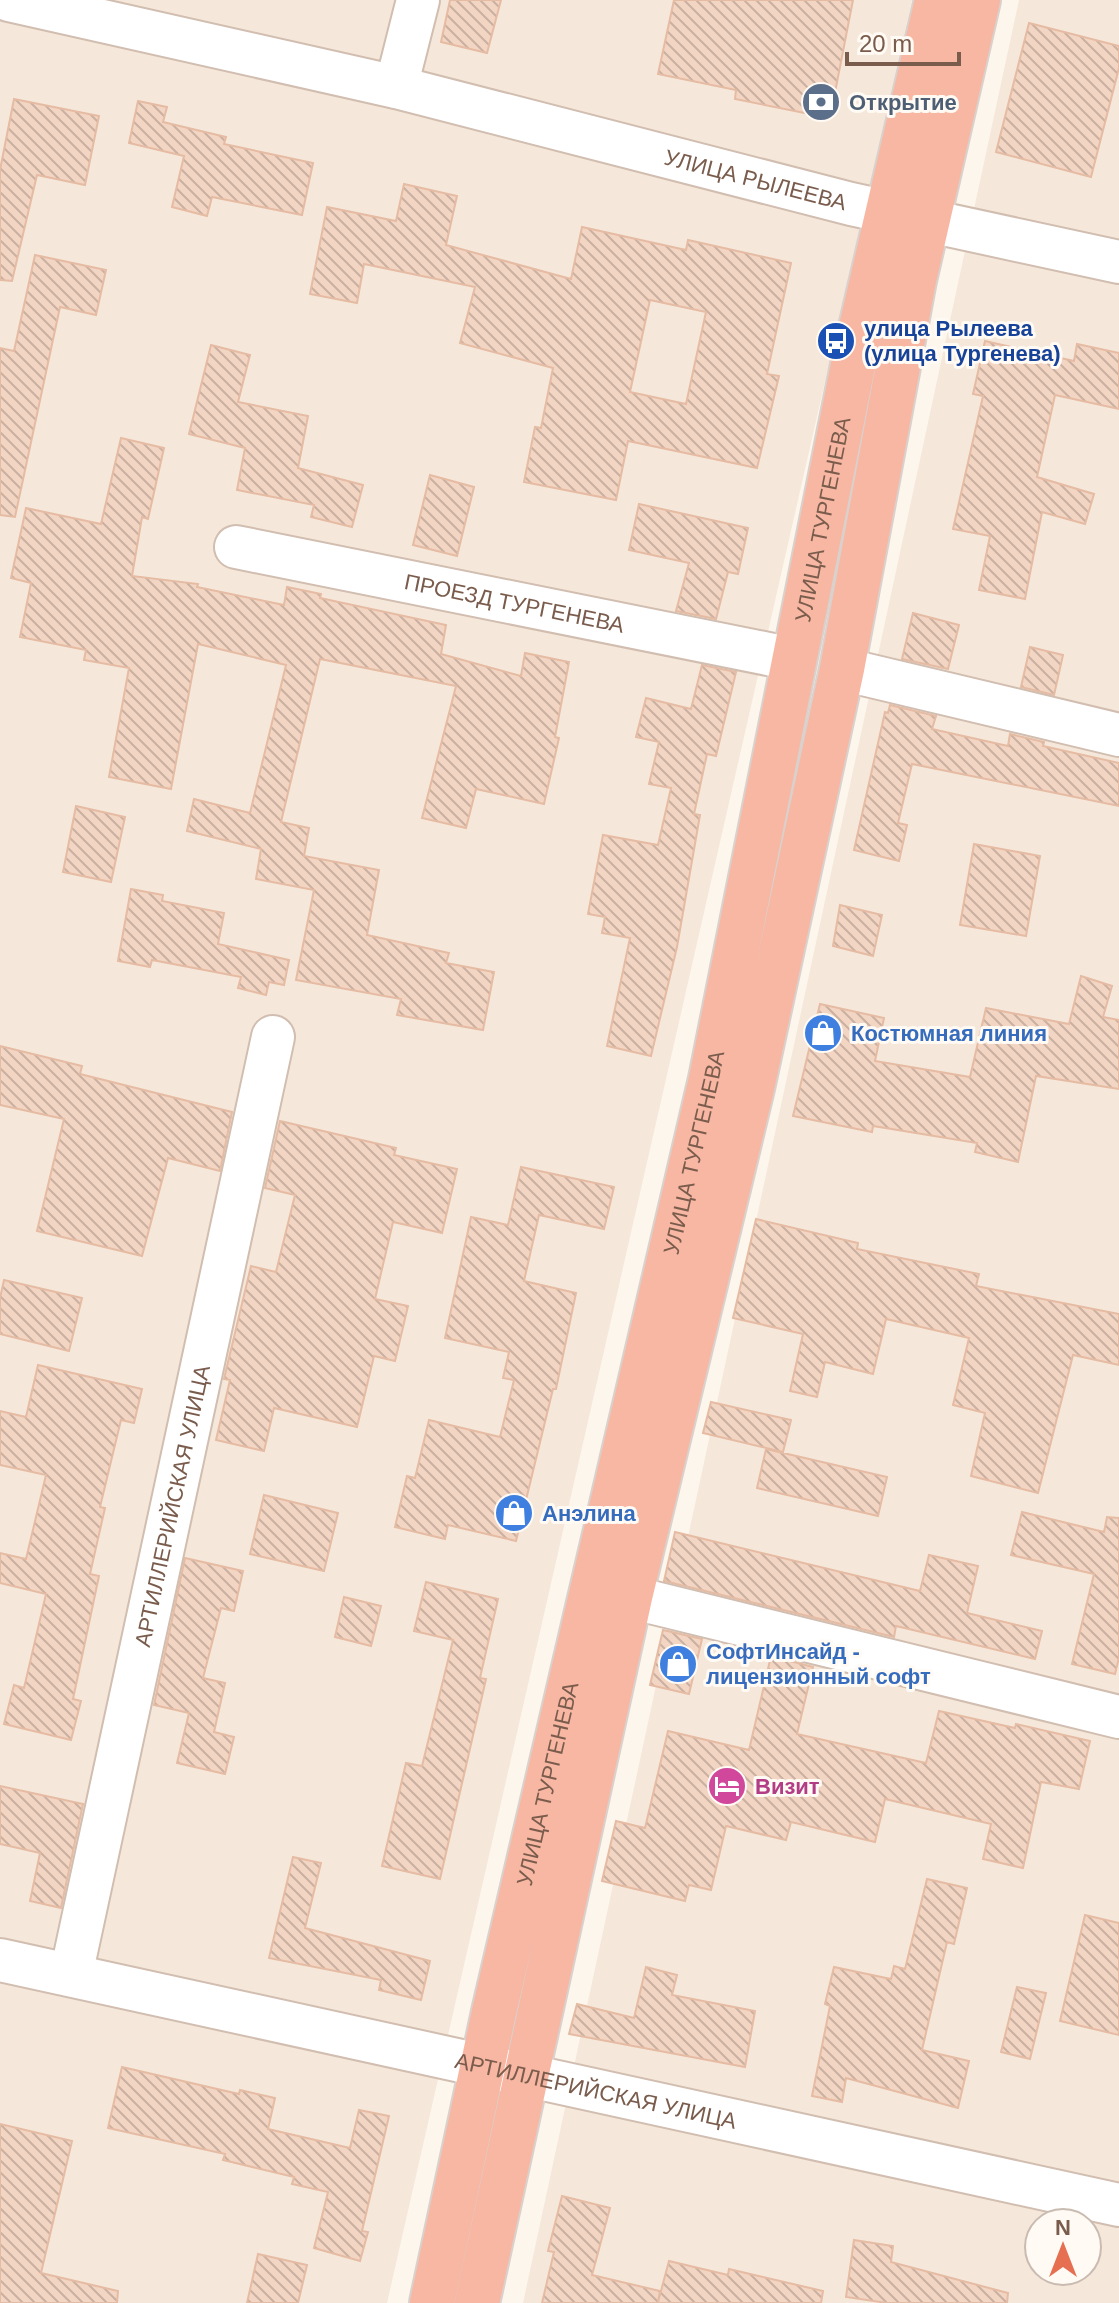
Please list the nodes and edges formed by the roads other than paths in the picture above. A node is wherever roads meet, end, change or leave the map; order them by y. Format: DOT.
graph roads {
  1 [pos="9,0"];
  2 [pos="418,0"];
  3 [pos="937,0"];
  4 [pos="978,0"];
  5 [pos="396,87"];
  6 [pos="908,215"];
  7 [pos="1119,262"];
  8 [pos="236,547"];
  9 [pos="793,659"];
  10 [pos="842,669"];
  11 [pos="1119,735"];
  12 [pos="273,1037"];
  13 [pos="630,1597"];
  14 [pos="1119,1717"];
  15 [pos="0,1960"];
  16 [pos="71,1975"];
  17 [pos="482,2068"];
  18 [pos="526,2076"];
  19 [pos="1119,2205"];
  20 [pos="432,2303"];
  21 [pos="477,2303"];
  1 -- 5 [label="street, УЛИЦА РЫЛЕЕВА"];
  2 -- 5 [label="street"];
  3 -- 6 [label="highway, УЛИЦА ТУРГЕНЕВА"];
  4 -- 6 [label="highway, УЛИЦА ТУРГЕНЕВА"];
  5 -- 6 [label="street, УЛИЦА РЫЛЕЕВА"];
  6 -- 7 [label="street, УЛИЦА РЫЛЕЕВА"];
  6 -- 9 [label="highway, УЛИЦА ТУРГЕНЕВА"];
  6 -- 10 [label="highway, УЛИЦА ТУРГЕНЕВА"];
  8 -- 9 [label="street, ПРОЕЗД ТУРГЕНЕВА"];
  9 -- 17 [label="highway, УЛИЦА ТУРГЕНЕВА"];
  10 -- 11 [label="street"];
  10 -- 13 [label="highway, УЛИЦА ТУРГЕНЕВА"];
  12 -- 16 [label="street, АРТИЛЛЕРИЙСКАЯ УЛИЦА"];
  13 -- 14 [label="street"];
  13 -- 18 [label="highway, УЛИЦА ТУРГЕНЕВА"];
  15 -- 16 [label="street, АРТИЛЛЕРИЙСКАЯ УЛИЦА"];
  16 -- 17 [label="street, АРТИЛЛЕРИЙСКАЯ УЛИЦА"];
  17 -- 18 [label="street, АРТИЛЛЕРИЙСКАЯ УЛИЦА"];
  17 -- 20 [label="highway, УЛИЦА ТУРГЕНЕВА"];
  18 -- 19 [label="street, АРТИЛЛЕРИЙСКАЯ УЛИЦА"];
  18 -- 21 [label="highway, УЛИЦА ТУРГЕНЕВА"];
}
